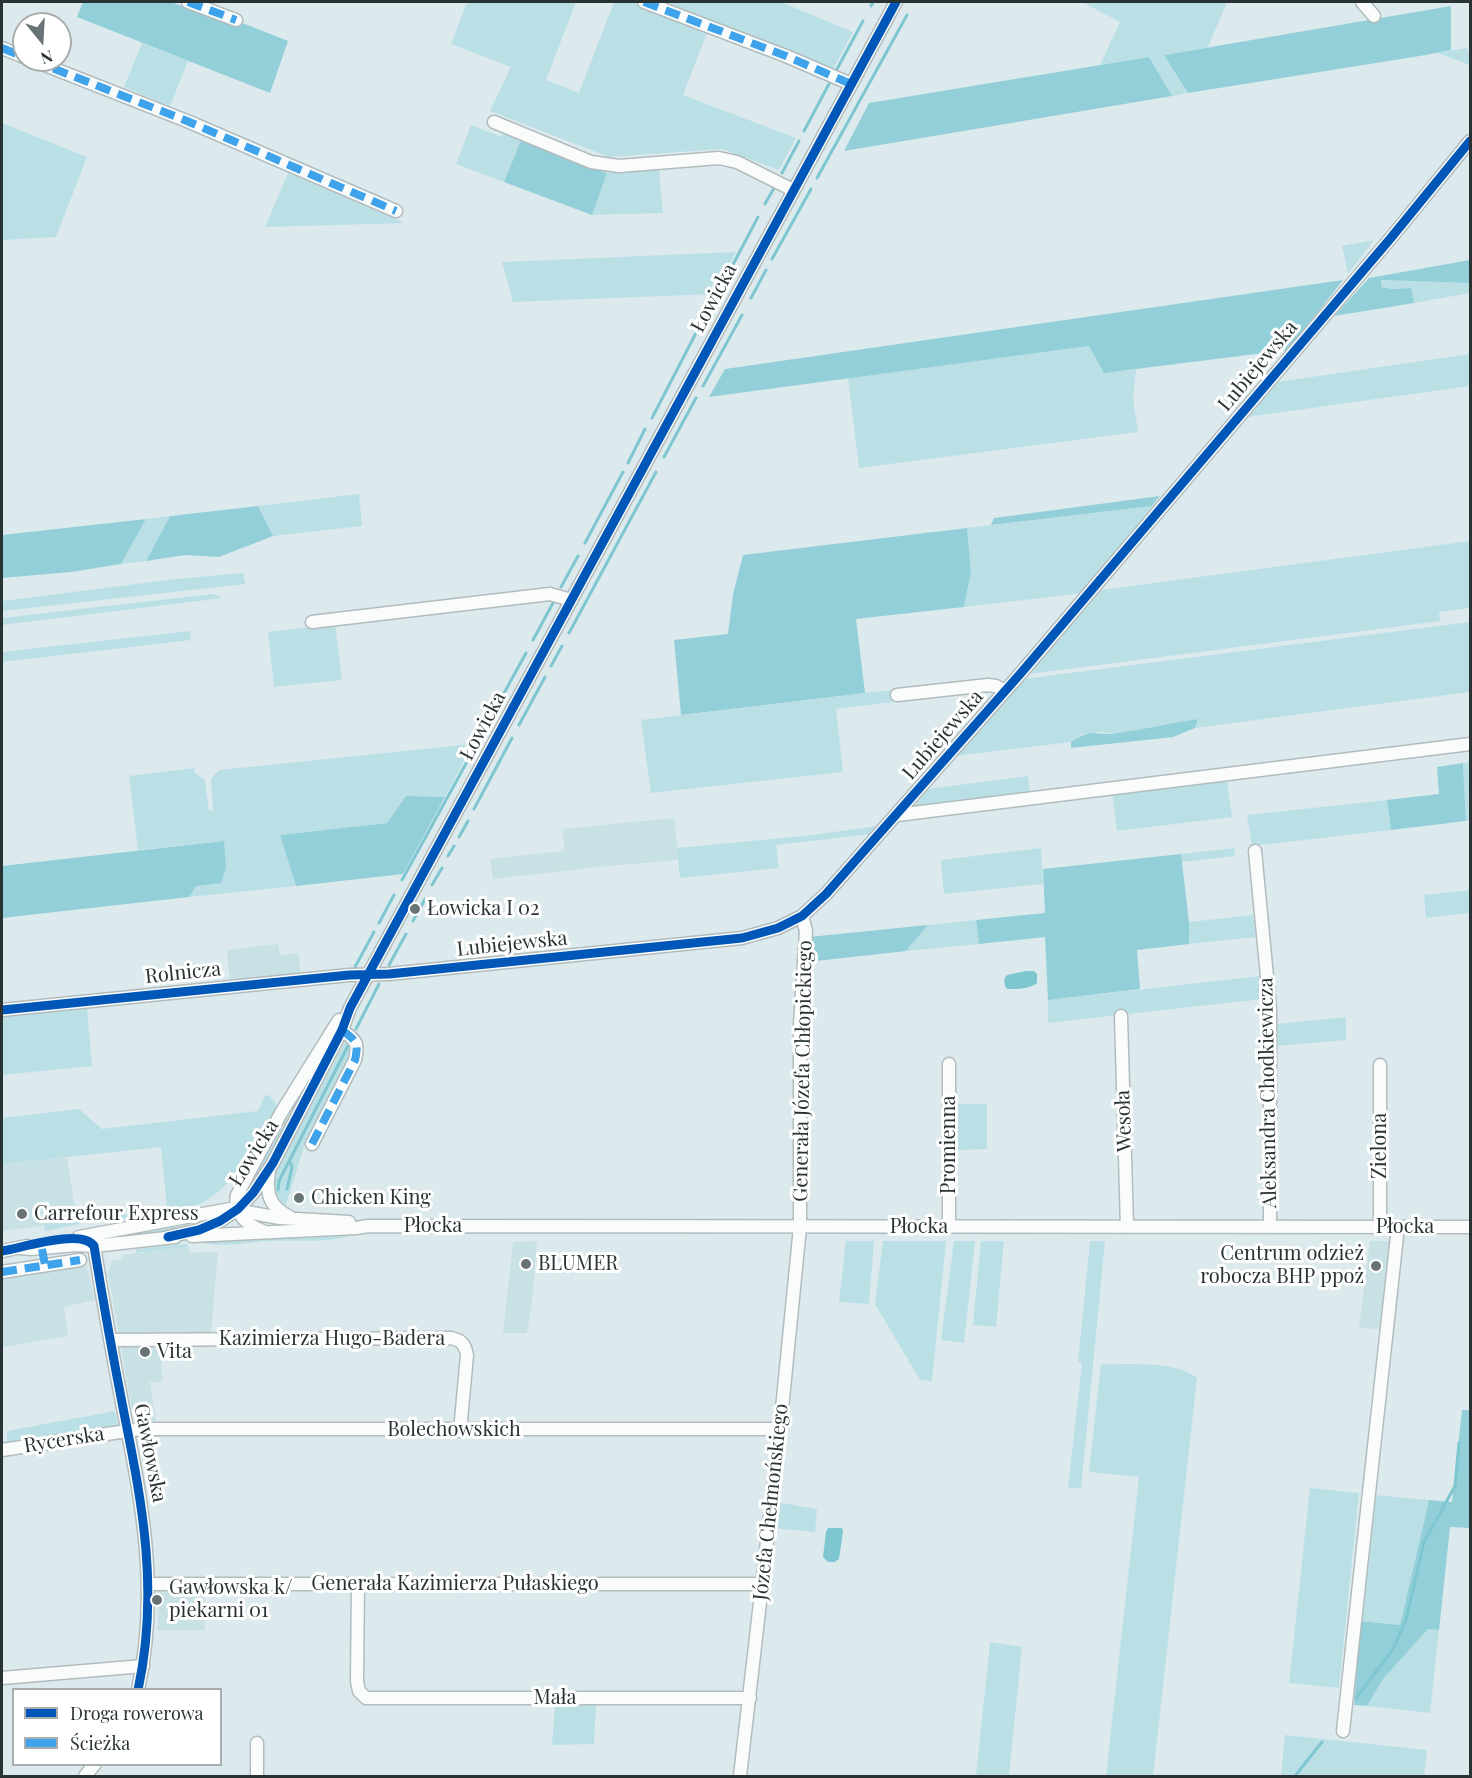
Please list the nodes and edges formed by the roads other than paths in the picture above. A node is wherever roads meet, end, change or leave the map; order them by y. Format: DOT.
graph roads {
  1 [pos="188,2"];
  2 [pos="644,2"];
  3 [pos="896,2"];
  4 [pos="1362,2"];
  5 [pos="1374,16"];
  6 [pos="236,20"];
  7 [pos="62,72"];
  8 [pos="851,84"];
  9 [pos="494,122"];
  10 [pos="1470,141"];
  11 [pos="1457,156"];
  12 [pos="1470,158"];
  13 [pos="793,189"];
  14 [pos="396,210"];
  15 [pos="571,600"];
  16 [pos="312,622"];
  17 [pos="1005,691"];
  18 [pos="897,695"];
  19 [pos="1470,744"];
  20 [pos="897,815"];
  21 [pos="1255,851"];
  22 [pos="802,916"];
  23 [pos="369,975"];
  24 [pos="350,1008"];
  25 [pos="2,1010"];
  26 [pos="1121,1016"];
  27 [pos="342,1030"];
  28 [pos="949,1064"];
  29 [pos="1380,1065"];
  30 [pos="312,1144"];
  31 [pos="273,1163"];
  32 [pos="246,1174"];
  33 [pos="238,1209"];
  34 [pos="209,1211"];
  35 [pos="294,1219"];
  36 [pos="368,1226"];
  37 [pos="800,1227"];
  38 [pos="949,1227"];
  39 [pos="1127,1227"];
  40 [pos="1270,1227"];
  41 [pos="1380,1227"];
  42 [pos="1398,1227"];
  43 [pos="1470,1227"];
  44 [pos="116,1229"];
  45 [pos="273,1232"];
  46 [pos="75,1237"];
  47 [pos="168,1237"];
  48 [pos="94,1246"];
  49 [pos="42,1249"];
  50 [pos="11,1250"];
  51 [pos="80,1260"];
  52 [pos="45,1265"];
  53 [pos="7,1271"];
  54 [pos="110,1340"];
  55 [pos="128,1430"];
  56 [pos="780,1430"];
  57 [pos="460,1431"];
  58 [pos="2,1450"];
  59 [pos="149,1584"];
  60 [pos="358,1584"];
  61 [pos="762,1584"];
  62 [pos="143,1666"];
  63 [pos="2,1678"];
  64 [pos="138,1688"];
  65 [pos="750,1698"];
  66 [pos="1343,1731"];
  67 [pos="257,1743"];
  68 [pos="257,1776"];
  69 [pos="740,1776"];
  1 -- 6 [label="street"];
  2 -- 8 [label="street"];
  3 -- 8 [label="street, Łowicka"];
  4 -- 5 [label="street"];
  7 -- 14 [label="street"];
  8 -- 13 [label="street, Łowicka"];
  9 -- 13 [label="street"];
  10 -- 11 [label="street, Lubiejewska"];
  11 -- 12 [label="street"];
  11 -- 17 [label="street, Lubiejewska"];
  13 -- 15 [label="street, Łowicka"];
  15 -- 16 [label="street"];
  15 -- 23 [label="street, Łowicka"];
  17 -- 18 [label="street"];
  17 -- 20 [label="street, Lubiejewska"];
  19 -- 20 [label="street"];
  20 -- 22 [label="street, Lubiejewska"];
  21 -- 40 [label="street, Aleksandra Chodkiewicza"];
  22 -- 23 [label="street, Lubiejewska"];
  22 -- 37 [label="street, Generała Józefa Chłopickiego"];
  23 -- 24 [label="street, Łowicka"];
  23 -- 25 [label="street, Rolnicza"];
  24 -- 27 [label="street, Łowicka"];
  24 -- 32 [label="street, Łowicka"];
  26 -- 39 [label="street, Wesoła"];
  27 -- 30 [label="street"];
  27 -- 31 [label="street, Łowicka"];
  28 -- 38 [label="street, Promienna"];
  29 -- 41 [label="street, Zielona"];
  31 -- 33 [label="street, Łowicka"];
  31 -- 35 [label="street, Łowicka"];
  32 -- 33 [label="street, Łowicka"];
  32 -- 34 [label="street, Łowicka"];
  33 -- 34 [label="street, Płocka"];
  33 -- 35 [label="street, Płocka"];
  33 -- 45 [label="street, Łowicka"];
  33 -- 47 [label="street, Łowicka"];
  34 -- 44 [label="street, Płocka"];
  35 -- 36 [label="street, Płocka"];
  36 -- 37 [label="street, Płocka"];
  36 -- 45 [label="street, Płocka"];
  37 -- 38 [label="street, Płocka"];
  37 -- 56 [label="street, Józefa Chełmońskiego"];
  38 -- 39 [label="street, Płocka"];
  39 -- 40 [label="street, Płocka"];
  40 -- 41 [label="street, Płocka"];
  41 -- 42 [label="street, Płocka"];
  42 -- 43 [label="street, Płocka"];
  42 -- 66 [label="street"];
  44 -- 46 [label="street, Płocka"];
  44 -- 48 [label="street"];
  45 -- 47 [label="street, Płocka"];
  46 -- 48 [label="street"];
  46 -- 50 [label="street, Płocka"];
  47 -- 48 [label="street, Płocka"];
  48 -- 49 [label="street, Płocka"];
  48 -- 54 [label="street, Gawłowska"];
  49 -- 50 [label="street, Płocka"];
  49 -- 52 [label="street"];
  50 -- 53 [label="street"];
  51 -- 52 [label="street"];
  52 -- 53 [label="street"];
  54 -- 55 [label="street, Gawłowska"];
  54 -- 57 [label="street, Kazimierza Hugo-Badera"];
  55 -- 57 [label="street, Bolechowskich"];
  55 -- 58 [label="street, Rycerska"];
  55 -- 59 [label="street, Gawłowska"];
  56 -- 57 [label="street, Bolechowskich"];
  56 -- 61 [label="street, Józefa Chełmońskiego"];
  59 -- 60 [label="street, Generała Kazimierza Pułaskiego"];
  59 -- 62 [label="street, Gawłowska"];
  60 -- 61 [label="street, Generała Kazimierza Pułaskiego"];
  60 -- 65 [label="street, Mała"];
  61 -- 65 [label="street, Józefa Chełmońskiego"];
  62 -- 63 [label="street"];
  62 -- 64 [label="street, Gawłowska"];
  65 -- 69 [label="street, Józefa Chełmońskiego"];
  67 -- 68 [label="street"];
}
